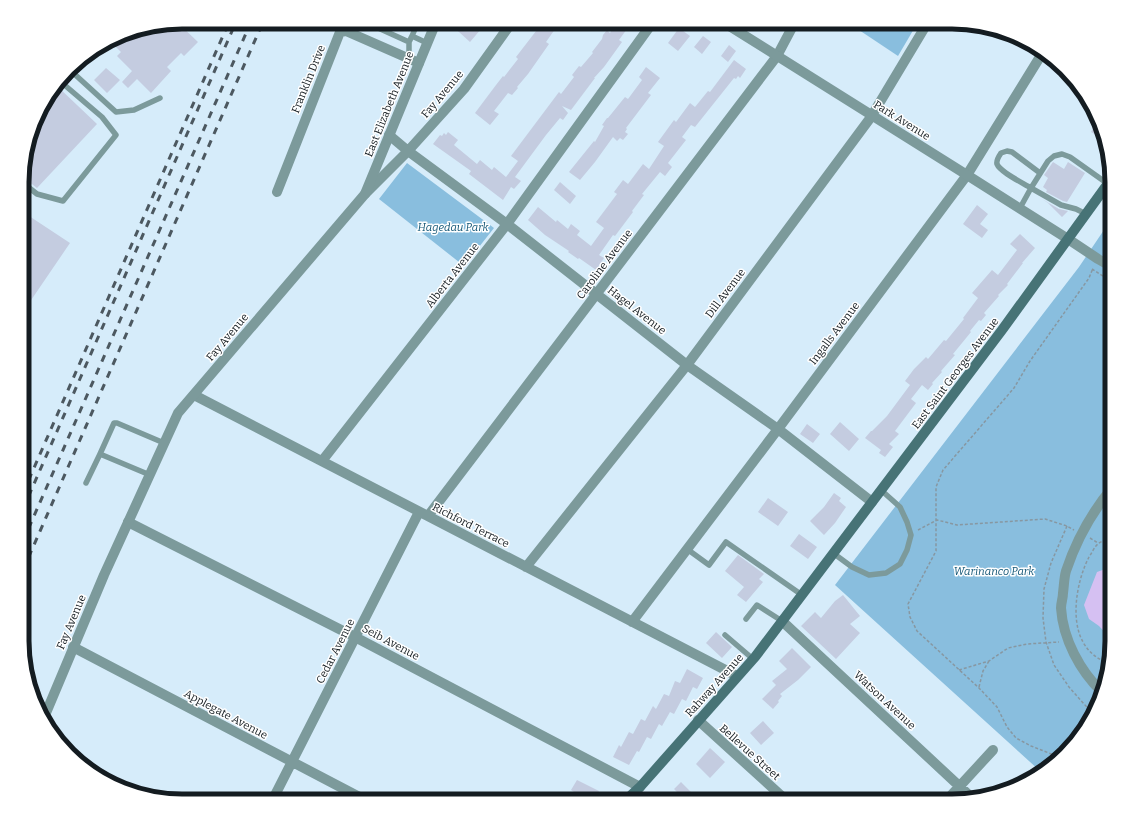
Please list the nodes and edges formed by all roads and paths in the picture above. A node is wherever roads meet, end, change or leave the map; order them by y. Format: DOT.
graph roads {
  1 [pos="384,29"];
  2 [pos="415,29"];
  3 [pos="433,29"];
  4 [pos="507,29"];
  5 [pos="648,29"];
  6 [pos="734,29"];
  7 [pos="791,29"];
  8 [pos="924,29"];
  9 [pos="411,39"];
  10 [pos="427,43"];
  11 [pos="777,56"];
  12 [pos="1040,57"];
  13 [pos="409,58"];
  14 [pos="419,62"];
  15 [pos="74,74"];
  16 [pos="64,85"];
  17 [pos="160,98"];
  18 [pos="872,115"];
  19 [pos="389,135"];
  20 [pos="408,151"];
  21 [pos="1040,173"];
  22 [pos="967,175"];
  23 [pos="1105,178"];
  24 [pos="29,188"];
  25 [pos="1031,188"];
  26 [pos="1105,188"];
  27 [pos="277,192"];
  28 [pos="365,194"];
  29 [pos="1020,208"];
  30 [pos="1086,214"];
  31 [pos="507,224"];
  32 [pos="1068,239"];
  33 [pos="1098,260"];
  34 [pos="1105,264"];
  35 [pos="1092,269"];
  36 [pos="1105,277"];
  37 [pos="596,294"];
  38 [pos="687,365"];
  39 [pos="194,395"];
  40 [pos="778,429"];
  41 [pos="164,444"];
  42 [pos="100,454"];
  43 [pos="322,461"];
  44 [pos="150,475"];
  45 [pos="86,483"];
  46 [pos="881,490"];
  47 [pos="1105,497"];
  48 [pos="872,502"];
  49 [pos="424,514"];
  50 [pos="937,520"];
  51 [pos="128,522"];
  52 [pos="1082,534"];
  53 [pos="911,535"];
  54 [pos="1105,540"];
  55 [pos="1098,543"];
  56 [pos="687,549"];
  57 [pos="833,553"];
  58 [pos="526,567"];
  59 [pos="814,580"];
  60 [pos="802,595"];
  61 [pos="746,619"];
  62 [pos="782,621"];
  63 [pos="632,622"];
  64 [pos="725,635"];
  65 [pos="355,637"];
  66 [pos="1081,637"];
  67 [pos="1069,641"];
  68 [pos="74,648"];
  69 [pos="753,659"];
  70 [pos="989,661"];
  71 [pos="1104,661"];
  72 [pos="959,670"];
  73 [pos="737,676"];
  74 [pos="979,688"];
  75 [pos="1098,688"];
  76 [pos="46,712"];
  77 [pos="698,720"];
  78 [pos="993,750"];
  79 [pos="1054,755"];
  80 [pos="292,762"];
  81 [pos="959,786"];
  82 [pos="640,787"];
  83 [pos="967,793"];
  84 [pos="276,794"];
  85 [pos="354,794"];
  86 [pos="632,794"];
  87 [pos="779,794"];
  88 [pos="952,794"];
  1 -- 9 [label="lane"];
  2 -- 9 [label="lane"];
  3 -- 10 [label="street, East Elizabeth Avenue"];
  4 -- 20 [label="street, Fay Avenue"];
  5 -- 31 [label="street, Alberta Avenue"];
  6 -- 11 [label="street, Park Avenue"];
  7 -- 11 [label="street, Caroline Avenue"];
  8 -- 18 [label="street, Dill Avenue"];
  9 -- 10 [label="lane"];
  9 -- 13 [label="lane"];
  10 -- 14 [label="street, East Elizabeth Avenue"];
  11 -- 18 [label="street, Park Avenue"];
  11 -- 37 [label="street, Caroline Avenue"];
  12 -- 22 [label="street, Ingalls Avenue"];
  13 -- 14 [label="street, Franklin Drive"];
  13 -- 27 [label="street, Franklin Drive"];
  14 -- 19 [label="street, East Elizabeth Avenue"];
  15 -- 17 [label="lane"];
  16 -- 24 [label="lane"];
  18 -- 22 [label="street, Park Avenue"];
  18 -- 38 [label="street, Dill Avenue"];
  19 -- 20 [label="street, Hagel Avenue"];
  19 -- 28 [label="street, East Elizabeth Avenue"];
  20 -- 28 [label="street, Fay Avenue"];
  20 -- 31 [label="street, Hagel Avenue"];
  21 -- 23 [label="lane"];
  21 -- 25 [label="lane"];
  21 -- 25 [label="lane"];
  22 -- 29 [label="street, Park Avenue"];
  22 -- 40 [label="street, Ingalls Avenue"];
  25 -- 29 [label="lane"];
  25 -- 30 [label="lane"];
  26 -- 30 [label="main road, East Saint Georges Avenue"];
  28 -- 39 [label="street, Fay Avenue"];
  29 -- 32 [label="street, Park Avenue"];
  30 -- 32 [label="main road, East Saint Georges Avenue"];
  31 -- 37 [label="street, Hagel Avenue"];
  31 -- 43 [label="street, Alberta Avenue"];
  32 -- 33 [label="street, Park Avenue"];
  32 -- 46 [label="main road, East Saint Georges Avenue"];
  33 -- 34 [label="street, Park Avenue"];
  33 -- 35 [label="path"];
  35 -- 36 [label="path"];
  35 -- 50 [label="path"];
  37 -- 38 [label="street, Hagel Avenue"];
  37 -- 49 [label="street, Caroline Avenue"];
  38 -- 40 [label="street, Hagel Avenue"];
  38 -- 58 [label="street, Dill Avenue"];
  39 -- 41 [label="street, Fay Avenue"];
  39 -- 43 [label="street, Richford Terrace"];
  40 -- 48 [label="street, Hagel Avenue"];
  40 -- 56 [label="street, Ingalls Avenue"];
  41 -- 42 [label="lane"];
  41 -- 44 [label="street, Fay Avenue"];
  42 -- 44 [label="lane"];
  42 -- 45 [label="lane"];
  43 -- 49 [label="street, Richford Terrace"];
  44 -- 51 [label="street, Fay Avenue"];
  46 -- 48 [label="main road, East Saint Georges Avenue"];
  46 -- 53 [label="lane"];
  47 -- 52 [label="street"];
  48 -- 57 [label="main road, East Saint Georges Avenue"];
  49 -- 58 [label="street, Richford Terrace"];
  49 -- 65 [label="street, Cedar Avenue"];
  50 -- 52 [label="path"];
  50 -- 53 [label="path"];
  50 -- 72 [label="path"];
  51 -- 65 [label="street, Seib Avenue"];
  51 -- 68 [label="street, Fay Avenue"];
  52 -- 55 [label="path"];
  52 -- 67 [label="street"];
  53 -- 57 [label="lane"];
  54 -- 55 [label="path"];
  55 -- 66 [label="path"];
  56 -- 60 [label="lane"];
  56 -- 63 [label="street, Ingalls Avenue"];
  57 -- 59 [label="main road, East Saint Georges Avenue"];
  58 -- 63 [label="street, Richford Terrace"];
  59 -- 60 [label="main road, Rahway Avenue"];
  60 -- 62 [label="main road, Rahway Avenue"];
  61 -- 62 [label="lane"];
  62 -- 69 [label="main road, Rahway Avenue"];
  62 -- 81 [label="street, Watson Avenue"];
  63 -- 73 [label="street, Richford Terrace"];
  64 -- 69 [label="lane"];
  65 -- 80 [label="street, Cedar Avenue"];
  65 -- 82 [label="street, Seib Avenue"];
  66 -- 67 [label="path"];
  66 -- 71 [label="path"];
  67 -- 70 [label="path"];
  67 -- 75 [label="street"];
  68 -- 76 [label="street, Fay Avenue"];
  68 -- 80 [label="street, Applegate Avenue"];
  69 -- 73 [label="main road, Rahway Avenue"];
  70 -- 72 [label="path"];
  70 -- 74 [label="path"];
  72 -- 74 [label="path"];
  73 -- 77 [label="main road, Rahway Avenue"];
  74 -- 79 [label="path"];
  77 -- 82 [label="main road, Rahway Avenue"];
  77 -- 87 [label="street, Bellevue Street"];
  78 -- 81 [label="street"];
  80 -- 84 [label="street, Cedar Avenue"];
  80 -- 85 [label="street, Applegate Avenue"];
  81 -- 83 [label="street, Watson Avenue"];
  81 -- 88 [label="street"];
  82 -- 86 [label="main road, Rahway Avenue"];
}
